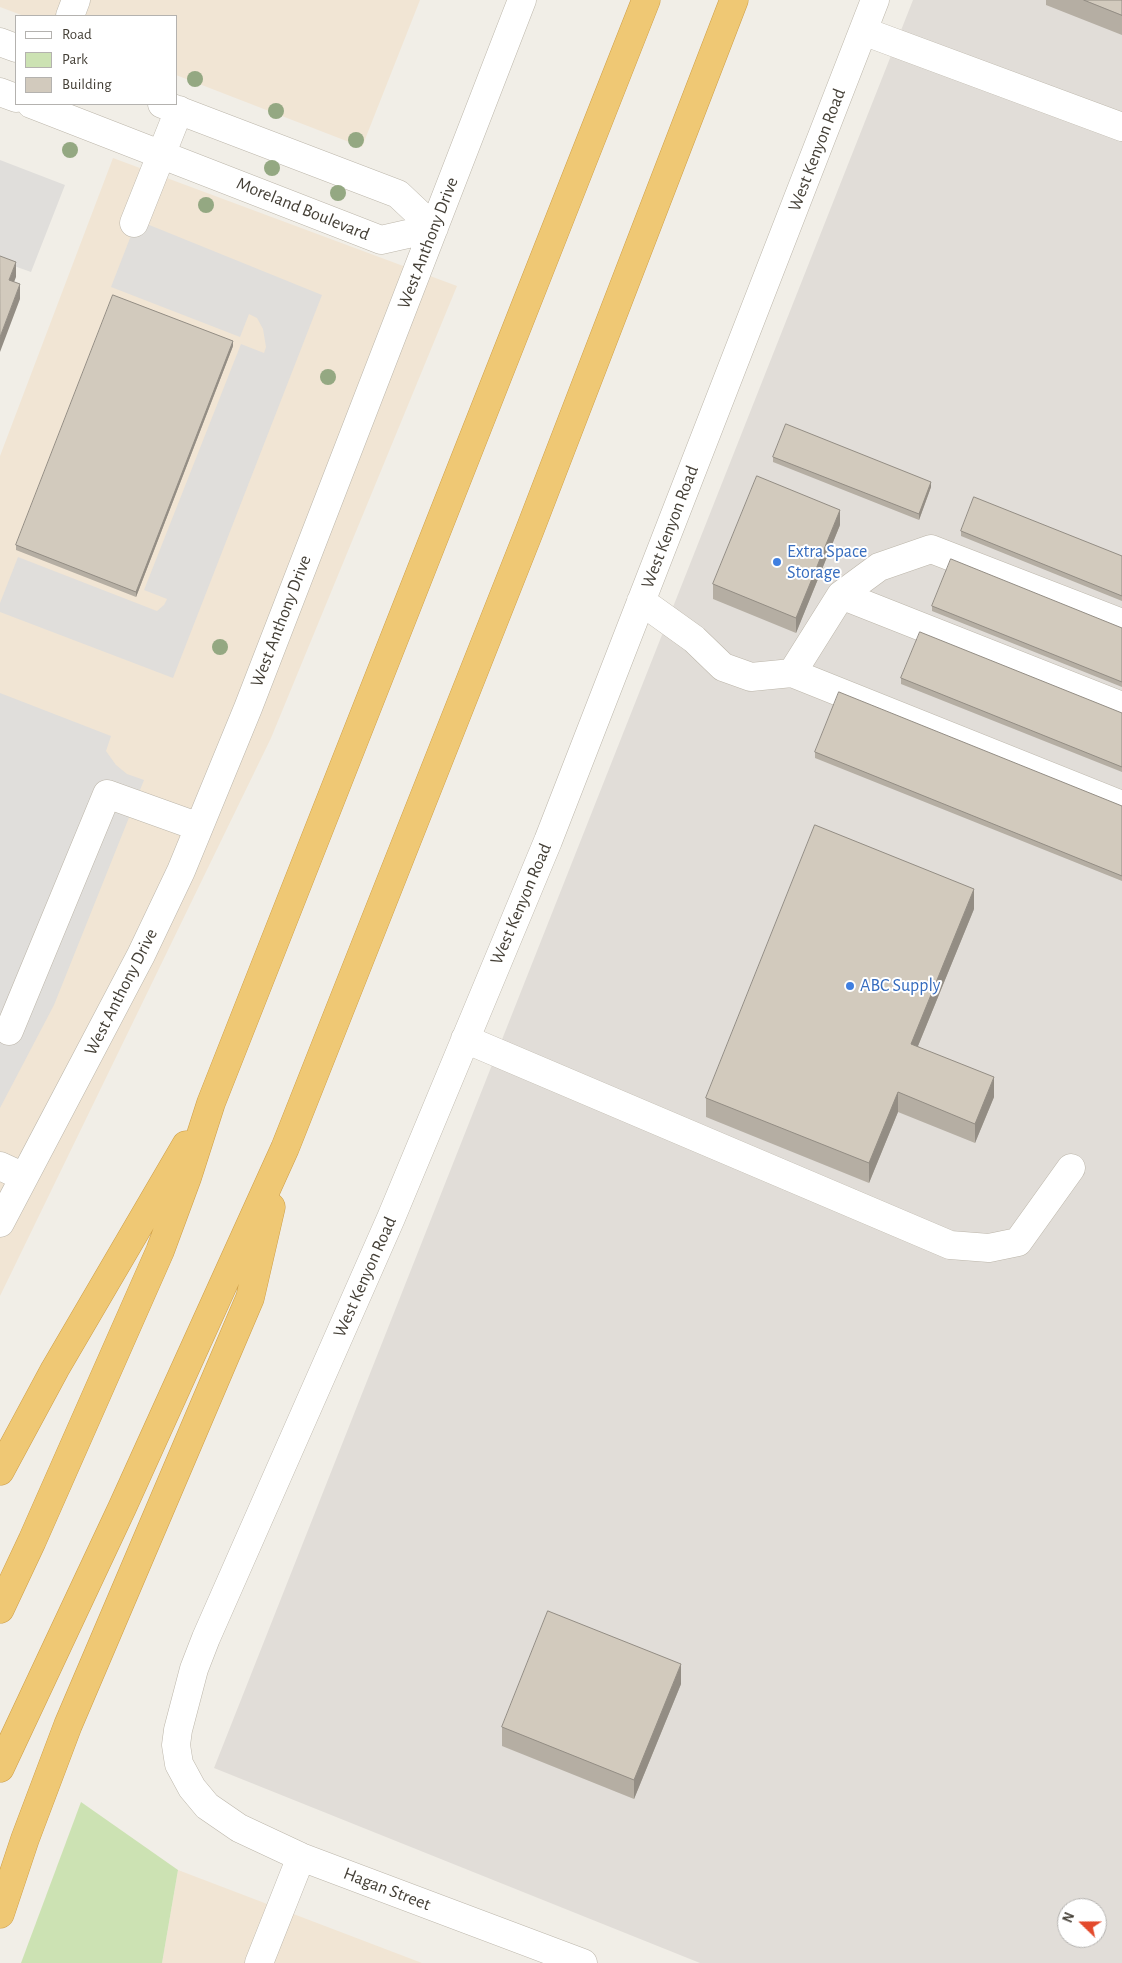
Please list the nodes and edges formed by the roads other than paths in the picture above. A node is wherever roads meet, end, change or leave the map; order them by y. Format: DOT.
graph roads {
  1 [pos="76,0"];
  2 [pos="522,0"];
  3 [pos="646,0"];
  4 [pos="734,0"];
  5 [pos="875,0"];
  6 [pos="70,15"];
  7 [pos="863,30"];
  8 [pos="0,42"];
  9 [pos="15,48"];
  10 [pos="0,92"];
  11 [pos="15,98"];
  12 [pos="34,105"];
  13 [pos="170,107"];
  14 [pos="1122,127"];
  15 [pos="161,153"];
  16 [pos="134,223"];
  17 [pos="434,228"];
  18 [pos="841,595"];
  19 [pos="641,601"];
  20 [pos="1122,623"];
  21 [pos="792,673"];
  22 [pos="1122,706"];
  23 [pos="1122,805"];
  24 [pos="198,826"];
  25 [pos="9,1031"];
  26 [pos="465,1039"];
  27 [pos="211,1103"];
  28 [pos="285,1148"];
  29 [pos="1071,1168"];
  30 [pos="12,1172"];
  31 [pos="0,1224"];
  32 [pos="0,1471"];
  33 [pos="0,1609"];
  34 [pos="0,1768"];
  35 [pos="200,1799"];
  36 [pos="301,1857"];
  37 [pos="0,1914"];
  38 [pos="259,1963"];
  39 [pos="583,1963"];
  1 -- 6 [label="street"];
  2 -- 17 [label="street, West Anthony Drive"];
  3 -- 27 [label="highway"];
  4 -- 28 [label="highway"];
  5 -- 7 [label="street, West Kenyon Road"];
  7 -- 14 [label="street"];
  7 -- 19 [label="street, West Kenyon Road"];
  8 -- 9 [label="street"];
  10 -- 11 [label="street, Moreland Boulevard"];
  12 -- 15 [label="street, Moreland Boulevard"];
  13 -- 15 [label="street"];
  13 -- 17 [label="street"];
  15 -- 16 [label="street"];
  15 -- 17 [label="street, Moreland Boulevard"];
  17 -- 24 [label="street, West Anthony Drive"];
  18 -- 20 [label="street"];
  18 -- 21 [label="street"];
  18 -- 22 [label="street"];
  19 -- 21 [label="street"];
  19 -- 26 [label="street, West Kenyon Road"];
  21 -- 23 [label="street"];
  24 -- 25 [label="street"];
  24 -- 30 [label="street, West Anthony Drive"];
  26 -- 29 [label="street"];
  26 -- 35 [label="street, West Kenyon Road"];
  27 -- 32 [label="highway"];
  27 -- 33 [label="highway"];
  28 -- 34 [label="highway"];
  28 -- 37 [label="highway"];
  30 -- 31 [label="street, West Anthony Drive"];
  35 -- 36 [label="street, Hagan Street"];
  36 -- 38 [label="street"];
  36 -- 39 [label="street, Hagan Street"];
}
